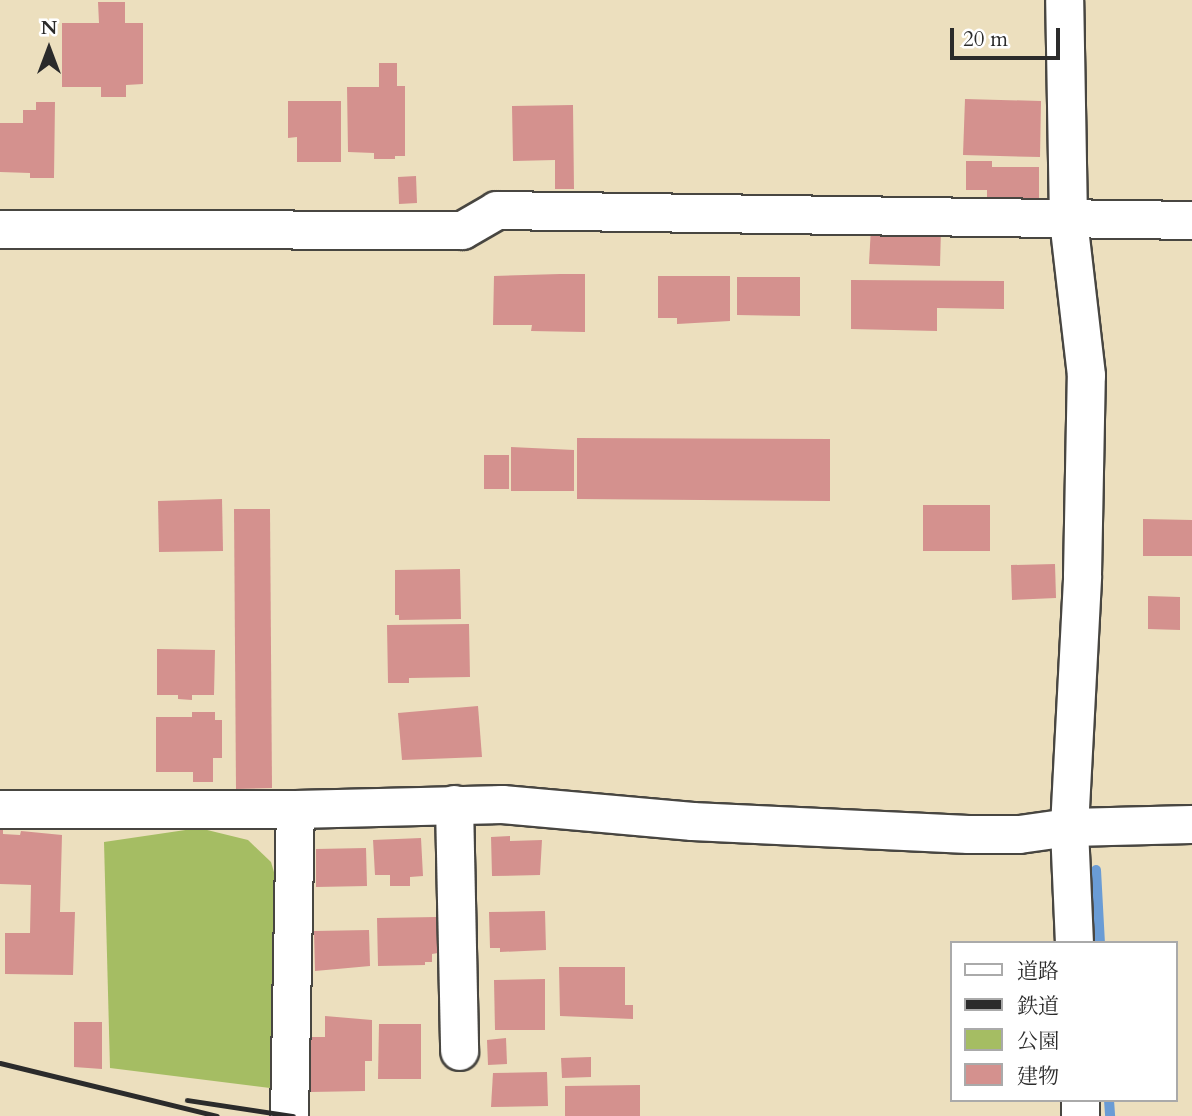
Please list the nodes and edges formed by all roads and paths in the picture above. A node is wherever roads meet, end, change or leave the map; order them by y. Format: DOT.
graph roads {
  1 [pos="1064,0"];
  2 [pos="1068,219"];
  3 [pos="1192,220"];
  4 [pos="0,229"];
  5 [pos="454,804"];
  6 [pos="0,808"];
  7 [pos="295,808"];
  8 [pos="1192,824"];
  9 [pos="1069,828"];
  10 [pos="1074,941"];
  11 [pos="459,1051"];
  12 [pos="289,1116"];
  1 -- 2 [label="street"];
  2 -- 3 [label="street"];
  2 -- 4 [label="street"];
  2 -- 9 [label="street"];
  5 -- 7 [label="street"];
  5 -- 9 [label="street"];
  5 -- 11 [label="street"];
  6 -- 7 [label="street"];
  7 -- 12 [label="street"];
  8 -- 9 [label="street"];
  9 -- 10 [label="street"];
}
